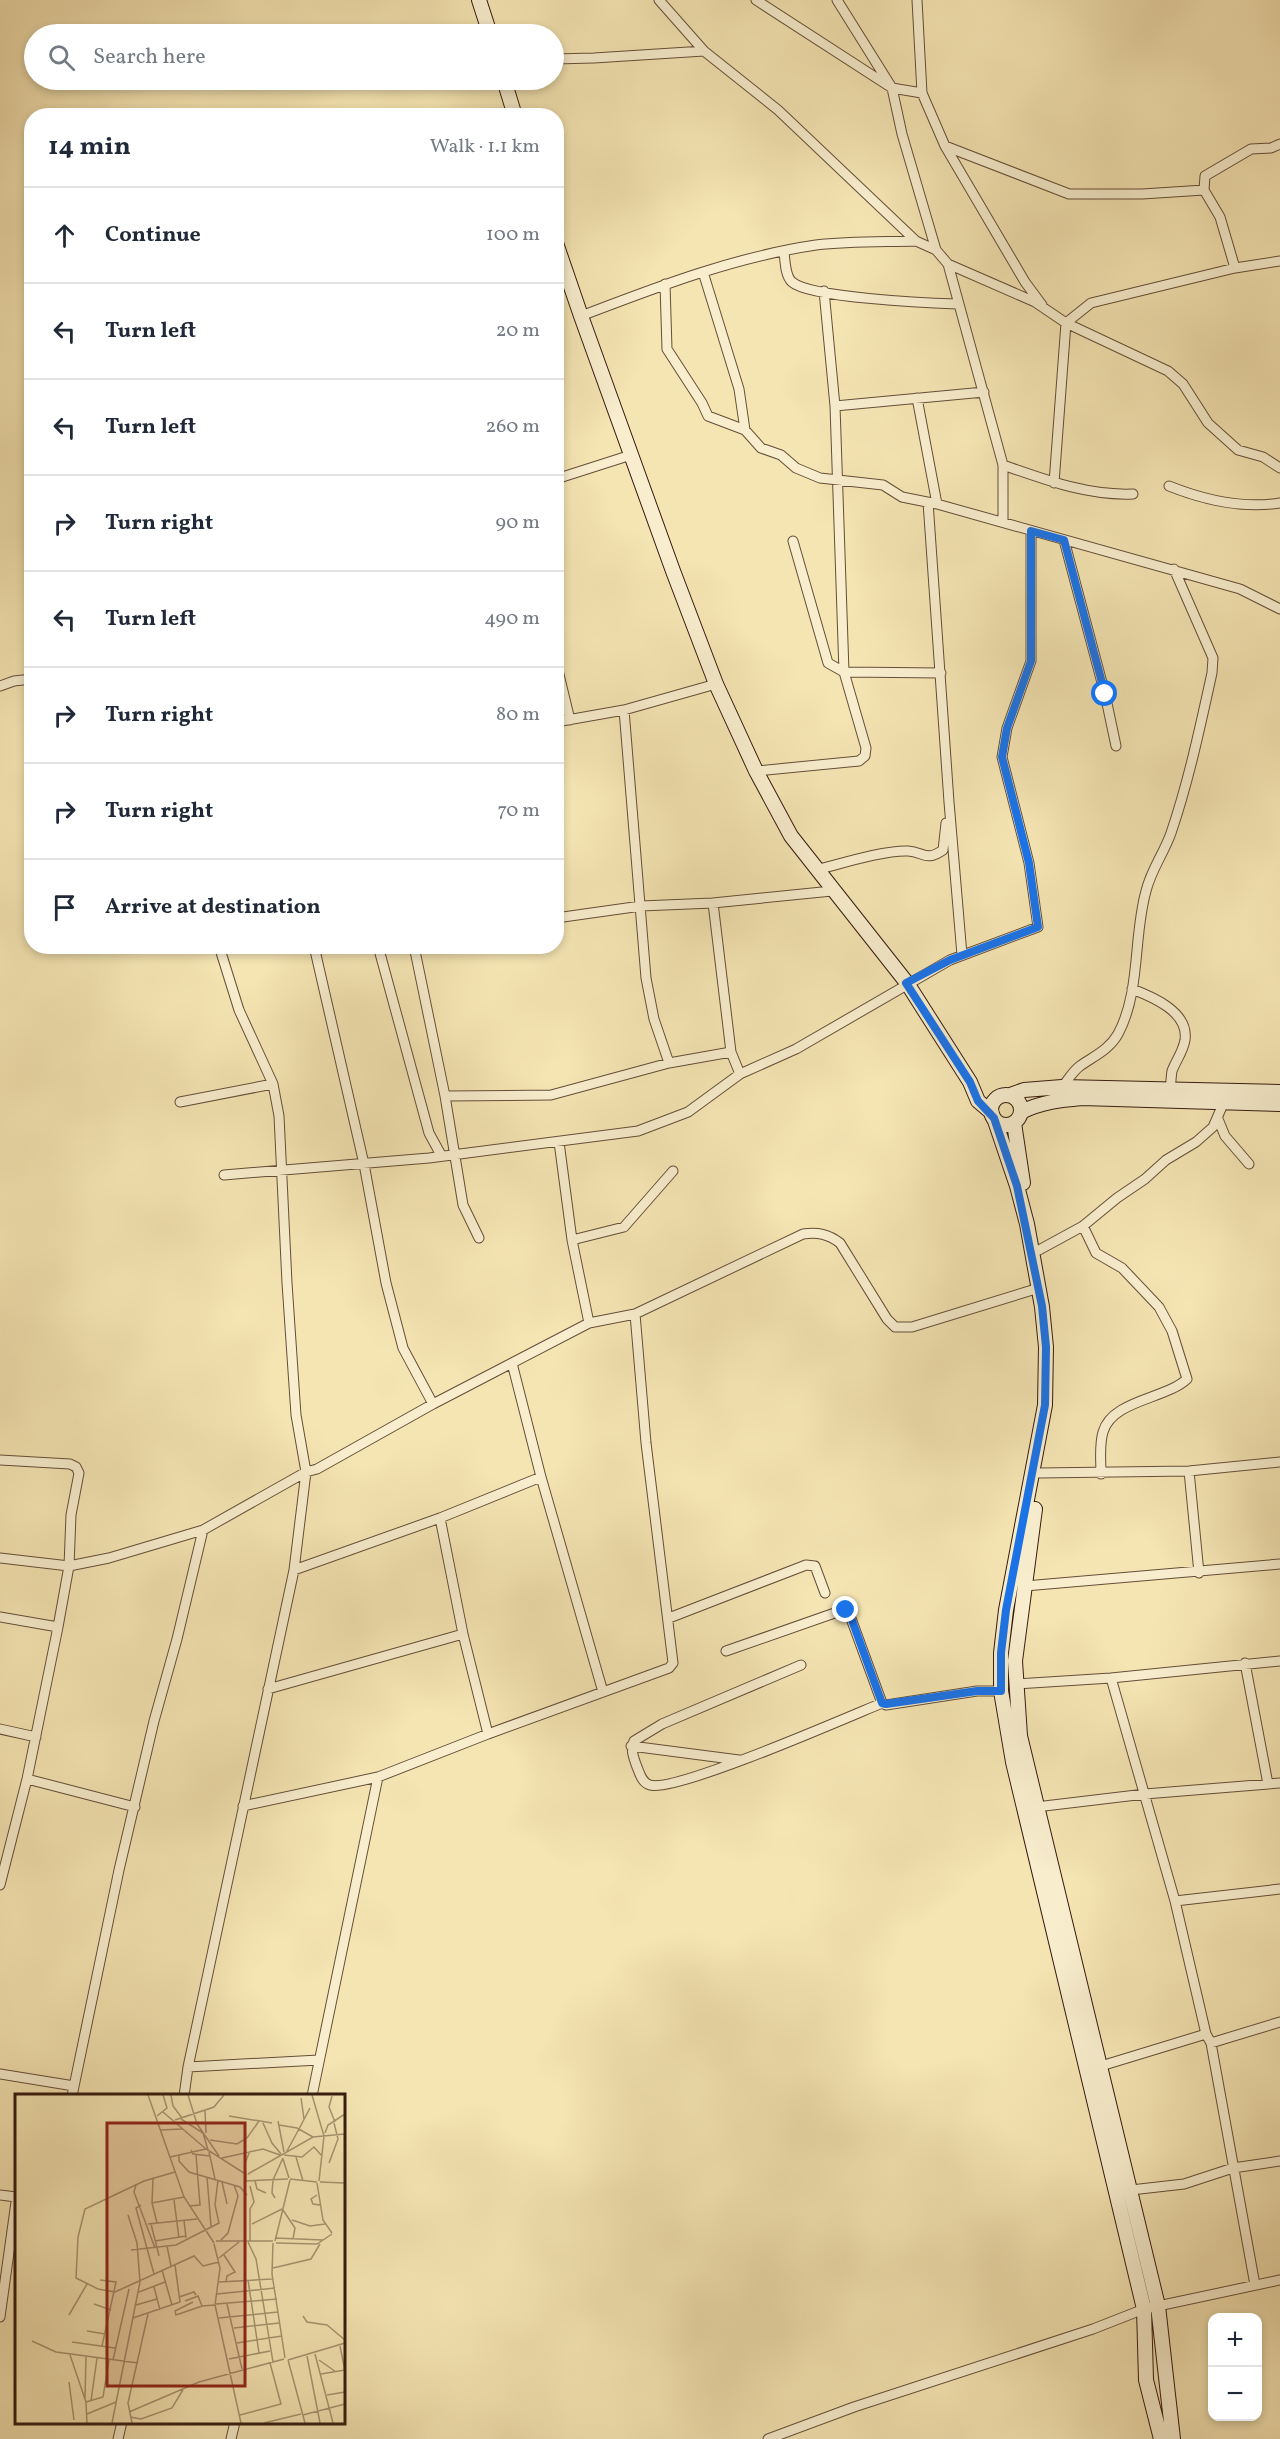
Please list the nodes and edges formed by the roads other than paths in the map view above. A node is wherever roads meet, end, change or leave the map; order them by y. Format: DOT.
graph roads {
  1 [pos="479,0"];
  2 [pos="659,0"];
  3 [pos="756,0"];
  4 [pos="837,0"];
  5 [pos="917,0"];
  6 [pos="487,24"];
  7 [pos="704,51"];
  8 [pos="564,59"];
  9 [pos="892,88"];
  10 [pos="507,90"];
  11 [pos="922,93"];
  12 [pos="513,108"];
  13 [pos="1280,144"];
  14 [pos="945,146"];
  15 [pos="1204,190"];
  16 [pos="916,241"];
  17 [pos="936,250"];
  18 [pos="784,251"];
  19 [pos="1280,261"];
  20 [pos="948,264"];
  21 [pos="564,266"];
  22 [pos="1235,268"];
  23 [pos="703,272"];
  24 [pos="665,284"];
  25 [pos="824,291"];
  26 [pos="958,304"];
  27 [pos="1045,309"];
  28 [pos="581,316"];
  29 [pos="1066,323"];
  30 [pos="984,392"];
  31 [pos="917,398"];
  32 [pos="835,406"];
  33 [pos="745,430"];
  34 [pos="631,455"];
  35 [pos="1003,465"];
  36 [pos="1280,468"];
  37 [pos="564,476"];
  38 [pos="838,479"];
  39 [pos="1054,483"];
  40 [pos="1169,486"];
  41 [pos="1133,494"];
  42 [pos="933,503"];
  43 [pos="1280,503"];
  44 [pos="1003,522"];
  45 [pos="1031,531"];
  46 [pos="1064,540"];
  47 [pos="793,541"];
  48 [pos="1174,569"];
  49 [pos="1280,609"];
  50 [pos="844,672"];
  51 [pos="940,673"];
  52 [pos="24,680"];
  53 [pos="716,684"];
  54 [pos="0,686"];
  55 [pos="564,695"];
  56 [pos="624,710"];
  57 [pos="570,720"];
  58 [pos="564,721"];
  59 [pos="1116,746"];
  60 [pos="756,771"];
  61 [pos="949,802"];
  62 [pos="816,870"];
  63 [pos="832,891"];
  64 [pos="713,903"];
  65 [pos="640,906"];
  66 [pos="564,917"];
  67 [pos="222,954"];
  68 [pos="316,954"];
  69 [pos="380,954"];
  70 [pos="416,954"];
  71 [pos="962,955"];
  72 [pos="906,983"];
  73 [pos="1132,989"];
  74 [pos="731,1052"];
  75 [pos="669,1063"];
  76 [pos="741,1074"];
  77 [pos="970,1082"];
  78 [pos="273,1084"];
  79 [pos="1062,1087"];
  80 [pos="1170,1089"];
  81 [pos="1280,1092"];
  82 [pos="444,1096"];
  83 [pos="1004,1096"];
  84 [pos="180,1102"];
  85 [pos="1224,1102"];
  86 [pos="1280,1104"];
  87 [pos="993,1116"];
  88 [pos="1018,1117"];
  89 [pos="1218,1119"];
  90 [pos="559,1142"];
  91 [pos="455,1154"];
  92 [pos="441,1155"];
  93 [pos="364,1164"];
  94 [pos="1249,1164"];
  95 [pos="281,1170"];
  96 [pos="673,1172"];
  97 [pos="224,1175"];
  98 [pos="1083,1226"];
  99 [pos="478,1238"];
  100 [pos="572,1240"];
  101 [pos="1039,1250"];
  102 [pos="1039,1288"];
  103 [pos="635,1314"];
  104 [pos="589,1323"];
  105 [pos="512,1363"];
  106 [pos="433,1404"];
  107 [pos="0,1460"];
  108 [pos="1280,1462"];
  109 [pos="1190,1471"];
  110 [pos="306,1472"];
  111 [pos="1040,1473"];
  112 [pos="1101,1474"];
  113 [pos="541,1477"];
  114 [pos="440,1518"];
  115 [pos="203,1530"];
  116 [pos="0,1558"];
  117 [pos="1280,1564"];
  118 [pos="69,1566"];
  119 [pos="294,1570"];
  120 [pos="1199,1573"];
  121 [pos="1025,1586"];
  122 [pos="825,1593"];
  123 [pos="0,1617"];
  124 [pos="669,1618"];
  125 [pos="58,1628"];
  126 [pos="463,1634"];
  127 [pos="726,1651"];
  128 [pos="1280,1661"];
  129 [pos="1245,1664"];
  130 [pos="801,1665"];
  131 [pos="1111,1678"];
  132 [pos="1016,1684"];
  133 [pos="268,1689"];
  134 [pos="1001,1691"];
  135 [pos="603,1692"];
  136 [pos="882,1703"];
  137 [pos="0,1729"];
  138 [pos="488,1734"];
  139 [pos="36,1737"];
  140 [pos="631,1746"];
  141 [pos="743,1760"];
  142 [pos="378,1777"];
  143 [pos="27,1779"];
  144 [pos="1280,1783"];
  145 [pos="1268,1784"];
  146 [pos="1145,1794"];
  147 [pos="243,1806"];
  148 [pos="135,1807"];
  149 [pos="1036,1807"];
  150 [pos="3,1862"];
  151 [pos="0,1885"];
  152 [pos="1280,1889"];
  153 [pos="1175,1901"];
  154 [pos="1280,2022"];
  155 [pos="1209,2038"];
  156 [pos="319,2060"];
  157 [pos="1101,2066"];
  158 [pos="188,2067"];
  159 [pos="0,2074"];
  160 [pos="73,2091"];
  161 [pos="184,2094"];
  162 [pos="312,2094"];
  163 [pos="1280,2160"];
  164 [pos="1233,2168"];
  165 [pos="1131,2190"];
  166 [pos="0,2195"];
  167 [pos="15,2200"];
  168 [pos="15,2207"];
  169 [pos="1280,2280"];
  170 [pos="1255,2285"];
  171 [pos="1151,2308"];
  172 [pos="0,2317"];
  173 [pos="122,2424"];
  174 [pos="235,2424"];
  175 [pos="118,2439"];
  176 [pos="231,2439"];
  177 [pos="768,2439"];
  178 [pos="1161,2439"];
  179 [pos="1173,2439"];
  1 -- 6 [label="street"];
  2 -- 7 [label="street"];
  3 -- 9 [label="street"];
  4 -- 9 [label="street"];
  5 -- 11 [label="street"];
  7 -- 8 [label="street"];
  7 -- 16 [label="street"];
  9 -- 11 [label="street"];
  9 -- 17 [label="street"];
  10 -- 12 [label="street"];
  11 -- 14 [label="street"];
  13 -- 15 [label="street"];
  14 -- 15 [label="street"];
  14 -- 27 [label="street"];
  15 -- 22 [label="street"];
  16 -- 17 [label="street"];
  16 -- 18 [label="street"];
  17 -- 20 [label="street"];
  18 -- 23 [label="street"];
  18 -- 25 [label="street"];
  19 -- 22 [label="street"];
  20 -- 26 [label="street"];
  20 -- 27 [label="street"];
  21 -- 28 [label="street"];
  22 -- 29 [label="street"];
  23 -- 24 [label="street"];
  23 -- 33 [label="street"];
  24 -- 28 [label="street"];
  24 -- 33 [label="street"];
  25 -- 26 [label="street"];
  25 -- 32 [label="street"];
  26 -- 30 [label="street"];
  27 -- 29 [label="street"];
  28 -- 34 [label="street"];
  29 -- 36 [label="street"];
  29 -- 39 [label="street"];
  30 -- 31 [label="street"];
  30 -- 35 [label="street"];
  31 -- 32 [label="street"];
  31 -- 42 [label="street"];
  32 -- 38 [label="street"];
  33 -- 38 [label="street"];
  34 -- 37 [label="street"];
  34 -- 53 [label="street"];
  35 -- 39 [label="street"];
  35 -- 44 [label="street"];
  38 -- 42 [label="street"];
  38 -- 50 [label="street"];
  39 -- 41 [label="street"];
  40 -- 43 [label="street"];
  42 -- 44 [label="street"];
  42 -- 51 [label="street"];
  44 -- 45 [label="street"];
  45 -- 46 [label="street"];
  45 -- 71 [label="street"];
  46 -- 48 [label="street"];
  46 -- 59 [label="street"];
  47 -- 50 [label="street"];
  48 -- 49 [label="street"];
  48 -- 73 [label="street"];
  50 -- 51 [label="street"];
  50 -- 60 [label="street"];
  51 -- 61 [label="street"];
  52 -- 54 [label="street"];
  53 -- 56 [label="street"];
  53 -- 60 [label="street"];
  55 -- 57 [label="street"];
  56 -- 57 [label="street"];
  56 -- 65 [label="street"];
  57 -- 58 [label="street"];
  60 -- 62 [label="street"];
  61 -- 62 [label="street"];
  61 -- 71 [label="street"];
  62 -- 63 [label="street"];
  63 -- 64 [label="street"];
  63 -- 72 [label="street"];
  64 -- 65 [label="street"];
  64 -- 74 [label="street"];
  65 -- 66 [label="street"];
  65 -- 75 [label="street"];
  67 -- 78 [label="street"];
  68 -- 93 [label="street"];
  69 -- 92 [label="street"];
  70 -- 82 [label="street"];
  71 -- 72 [label="street"];
  72 -- 76 [label="street"];
  72 -- 77 [label="street"];
  73 -- 79 [label="street"];
  73 -- 80 [label="street"];
  74 -- 75 [label="street"];
  74 -- 76 [label="street"];
  75 -- 82 [label="street"];
  76 -- 90 [label="street"];
  77 -- 83 [label="street"];
  77 -- 87 [label="street"];
  78 -- 84 [label="street"];
  78 -- 95 [label="street"];
  79 -- 80 [label="street"];
  79 -- 83 [label="street"];
  80 -- 81 [label="street"];
  82 -- 91 [label="street"];
  83 -- 87 [label="street"];
  83 -- 88 [label="street"];
  85 -- 86 [label="street"];
  85 -- 88 [label="street"];
  85 -- 89 [label="street"];
  87 -- 88 [label="street"];
  87 -- 102 [label="street"];
  88 -- 101 [label="street"];
  89 -- 94 [label="street"];
  89 -- 98 [label="street"];
  90 -- 91 [label="street"];
  90 -- 100 [label="street"];
  91 -- 92 [label="street"];
  91 -- 99 [label="street"];
  92 -- 93 [label="street"];
  93 -- 95 [label="street"];
  93 -- 106 [label="street"];
  95 -- 97 [label="street"];
  95 -- 110 [label="street"];
  96 -- 100 [label="street"];
  98 -- 101 [label="street"];
  98 -- 112 [label="street"];
  100 -- 104 [label="street"];
  101 -- 111 [label="street"];
  102 -- 103 [label="street"];
  102 -- 134 [label="street"];
  103 -- 104 [label="street"];
  103 -- 124 [label="street"];
  104 -- 105 [label="street"];
  105 -- 106 [label="street"];
  105 -- 113 [label="street"];
  106 -- 110 [label="street"];
  107 -- 118 [label="street"];
  108 -- 109 [label="street"];
  109 -- 112 [label="street"];
  109 -- 120 [label="street"];
  110 -- 115 [label="street"];
  110 -- 119 [label="street"];
  111 -- 112 [label="street"];
  111 -- 121 [label="street"];
  113 -- 114 [label="street"];
  113 -- 135 [label="street"];
  114 -- 119 [label="street"];
  114 -- 126 [label="street"];
  115 -- 118 [label="street"];
  115 -- 148 [label="street"];
  116 -- 118 [label="street"];
  117 -- 120 [label="street"];
  118 -- 125 [label="street"];
  119 -- 133 [label="street"];
  120 -- 121 [label="street"];
  121 -- 132 [label="street"];
  122 -- 124 [label="street"];
  123 -- 125 [label="street"];
  124 -- 135 [label="street"];
  125 -- 139 [label="street"];
  126 -- 133 [label="street"];
  126 -- 138 [label="street"];
  127 -- 136 [label="street"];
  128 -- 129 [label="street"];
  129 -- 131 [label="street"];
  129 -- 145 [label="street"];
  130 -- 140 [label="street"];
  131 -- 132 [label="street"];
  131 -- 146 [label="street"];
  132 -- 149 [label="street"];
  133 -- 147 [label="street"];
  134 -- 136 [label="street"];
  134 -- 171 [label="street"];
  135 -- 138 [label="street"];
  136 -- 141 [label="street"];
  137 -- 139 [label="street"];
  138 -- 142 [label="street"];
  139 -- 143 [label="street"];
  140 -- 141 [label="street"];
  140 -- 141 [label="street"];
  142 -- 147 [label="street"];
  142 -- 156 [label="street"];
  143 -- 148 [label="street"];
  143 -- 150 [label="street"];
  144 -- 145 [label="street"];
  145 -- 146 [label="street"];
  146 -- 149 [label="street"];
  146 -- 153 [label="street"];
  147 -- 158 [label="street"];
  148 -- 160 [label="street"];
  149 -- 157 [label="street"];
  150 -- 151 [label="street"];
  152 -- 153 [label="street"];
  153 -- 155 [label="street"];
  154 -- 155 [label="street"];
  155 -- 157 [label="street"];
  155 -- 164 [label="street"];
  156 -- 158 [label="street"];
  156 -- 162 [label="street"];
  157 -- 165 [label="street"];
  158 -- 161 [label="street"];
  159 -- 160 [label="street"];
  163 -- 164 [label="street"];
  164 -- 165 [label="street"];
  164 -- 170 [label="street"];
  165 -- 171 [label="street"];
  166 -- 167 [label="street"];
  168 -- 172 [label="street"];
  169 -- 170 [label="street"];
  170 -- 171 [label="street"];
  171 -- 177 [label="street"];
  171 -- 178 [label="street"];
  171 -- 179 [label="street"];
  173 -- 175 [label="street"];
  174 -- 176 [label="street"];
}
